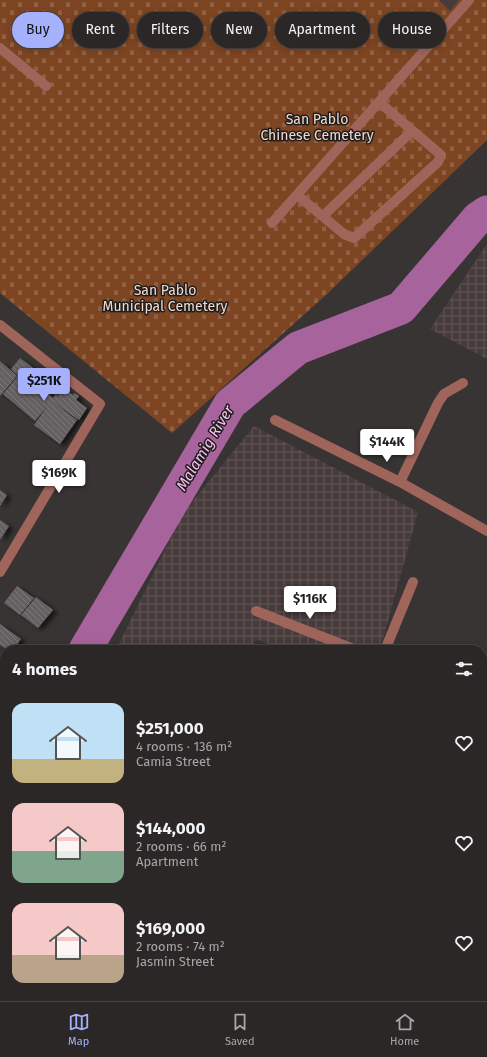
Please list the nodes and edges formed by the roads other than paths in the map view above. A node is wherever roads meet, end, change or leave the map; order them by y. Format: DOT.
graph roads {
  1 [pos="469,0"];
  2 [pos="0,48"];
  3 [pos="46,86"];
  4 [pos="379,102"];
  5 [pos="412,131"];
  6 [pos="297,195"];
  7 [pos="323,216"];
  8 [pos="272,223"];
  9 [pos="0,325"];
  10 [pos="463,383"];
  11 [pos="275,420"];
  12 [pos="400,482"];
  13 [pos="487,531"];
  14 [pos="0,572"];
  15 [pos="413,582"];
  16 [pos="256,611"];
  17 [pos="343,645"];
  18 [pos="387,645"];
  1 -- 4 [label="street"];
  2 -- 3 [label="street"];
  4 -- 5 [label="street"];
  4 -- 6 [label="street"];
  5 -- 7 [label="street"];
  5 -- 7 [label="street"];
  6 -- 7 [label="street"];
  6 -- 8 [label="street"];
  9 -- 14 [label="street"];
  10 -- 12 [label="street"];
  11 -- 12 [label="street"];
  12 -- 13 [label="street"];
  15 -- 18 [label="street"];
  16 -- 17 [label="street"];
}
